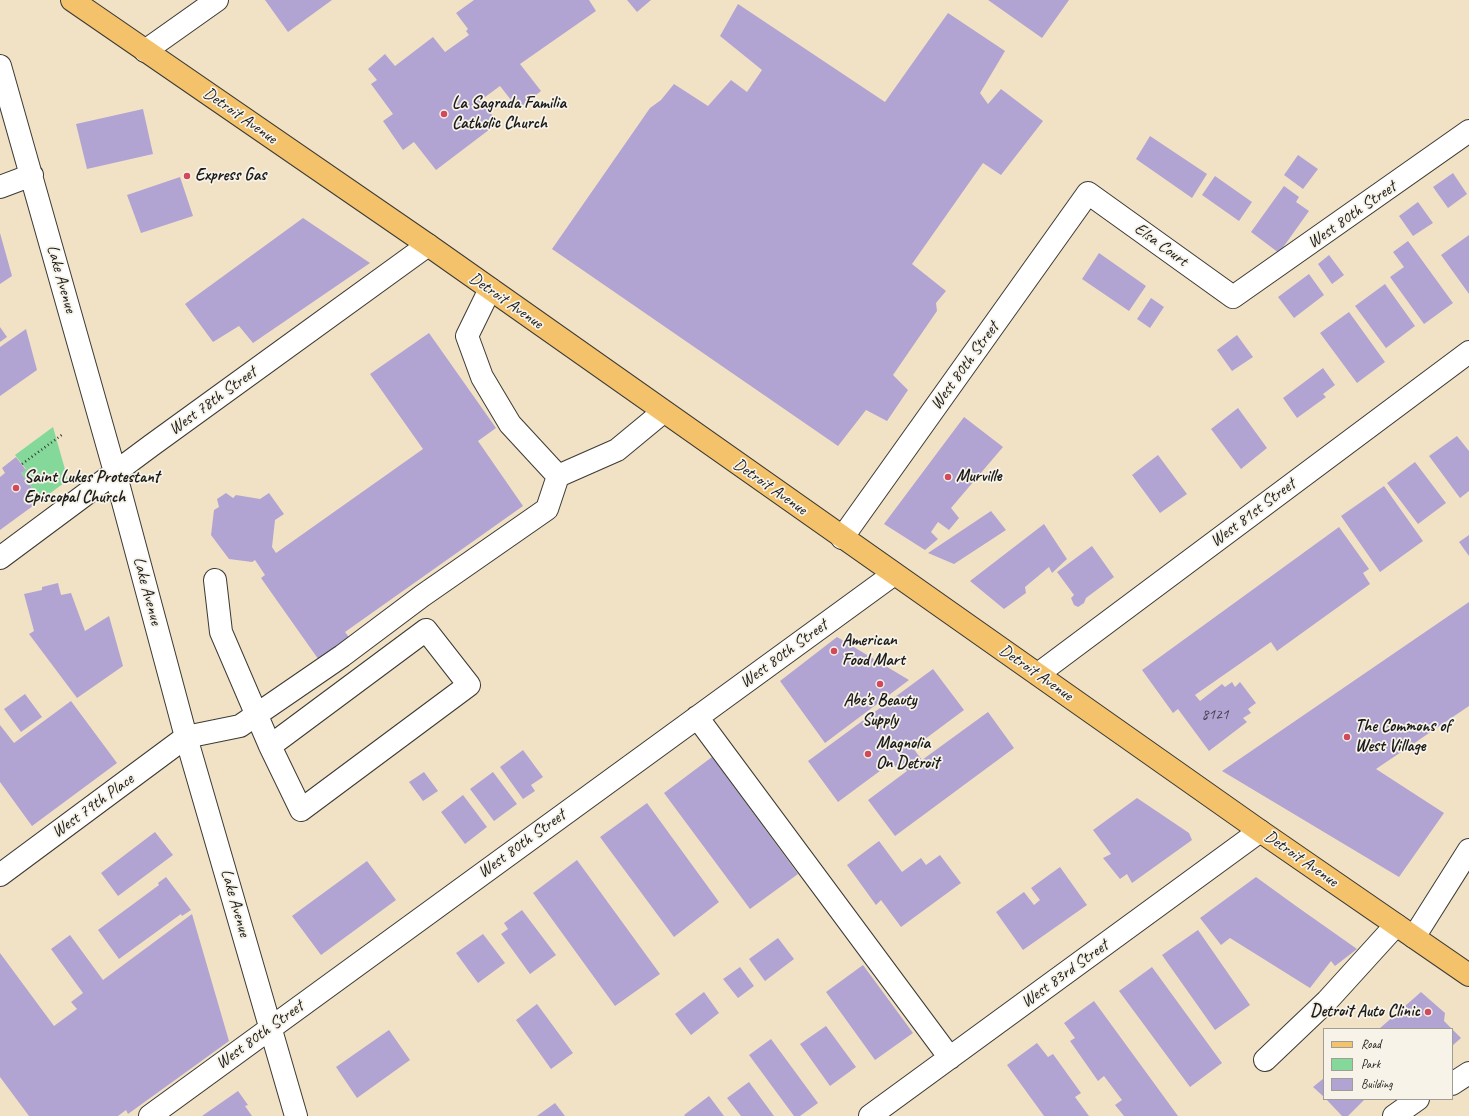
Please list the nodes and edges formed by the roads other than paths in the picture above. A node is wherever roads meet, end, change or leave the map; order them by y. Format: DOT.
graph roads {
  1 [pos="72,0"];
  2 [pos="217,0"];
  3 [pos="145,51"];
  4 [pos="0,66"];
  5 [pos="1469,131"];
  6 [pos="32,175"];
  7 [pos="0,187"];
  8 [pos="1088,193"];
  9 [pos="428,245"];
  10 [pos="490,289"];
  11 [pos="1233,298"];
  12 [pos="1469,352"];
  13 [pos="663,412"];
  14 [pos="115,472"];
  15 [pos="558,476"];
  16 [pos="842,538"];
  17 [pos="0,558"];
  18 [pos="894,574"];
  19 [pos="215,580"];
  20 [pos="1038,674"];
  21 [pos="258,714"];
  22 [pos="697,717"];
  23 [pos="186,737"];
  24 [pos="270,746"];
  25 [pos="1260,831"];
  26 [pos="1469,850"];
  27 [pos="0,875"];
  28 [pos="1396,925"];
  29 [pos="1414,937"];
  30 [pos="1469,975"];
  31 [pos="271,1027"];
  32 [pos="950,1058"];
  33 [pos="1265,1060"];
  34 [pos="1469,1073"];
  35 [pos="1453,1083"];
  36 [pos="1417,1100"];
  37 [pos="150,1116"];
  38 [pos="296,1116"];
  39 [pos="870,1116"];
  40 [pos="1394,1116"];
  1 -- 3 [label="main road, Detroit Avenue"];
  2 -- 3 [label="street"];
  3 -- 9 [label="main road, Detroit Avenue"];
  4 -- 6 [label="street, Lake Avenue"];
  5 -- 11 [label="street, West 80th Street"];
  6 -- 7 [label="street"];
  6 -- 14 [label="street, Lake Avenue"];
  8 -- 11 [label="street, Elsa Court"];
  8 -- 16 [label="street, West 80th Street"];
  9 -- 10 [label="main road, Detroit Avenue"];
  9 -- 14 [label="street, West 78th Street"];
  10 -- 13 [label="main road, Detroit Avenue"];
  10 -- 15 [label="street"];
  12 -- 20 [label="street, West 81st Street"];
  13 -- 15 [label="street"];
  13 -- 16 [label="main road, Detroit Avenue"];
  14 -- 17 [label="street, West 78th Street"];
  14 -- 23 [label="street, Lake Avenue"];
  15 -- 21 [label="street"];
  16 -- 18 [label="main road, Detroit Avenue"];
  18 -- 20 [label="main road, Detroit Avenue"];
  18 -- 22 [label="street, West 80th Street"];
  19 -- 21 [label="street"];
  20 -- 25 [label="main road, Detroit Avenue"];
  21 -- 23 [label="street"];
  21 -- 24 [label="street"];
  22 -- 31 [label="street, West 80th Street"];
  22 -- 32 [label="street"];
  23 -- 27 [label="street, West 79th Place"];
  23 -- 31 [label="street, Lake Avenue"];
  24 -- 24 [label="street"];
  25 -- 28 [label="main road, Detroit Avenue"];
  25 -- 32 [label="street, West 83rd Street"];
  26 -- 29 [label="street"];
  28 -- 29 [label="main road, Detroit Avenue"];
  28 -- 33 [label="street"];
  29 -- 30 [label="main road, Detroit Avenue"];
  31 -- 37 [label="street, West 80th Street"];
  31 -- 38 [label="street, Lake Avenue"];
  32 -- 39 [label="street, West 83rd Street"];
  34 -- 35 [label="street"];
  36 -- 40 [label="street"];
}
